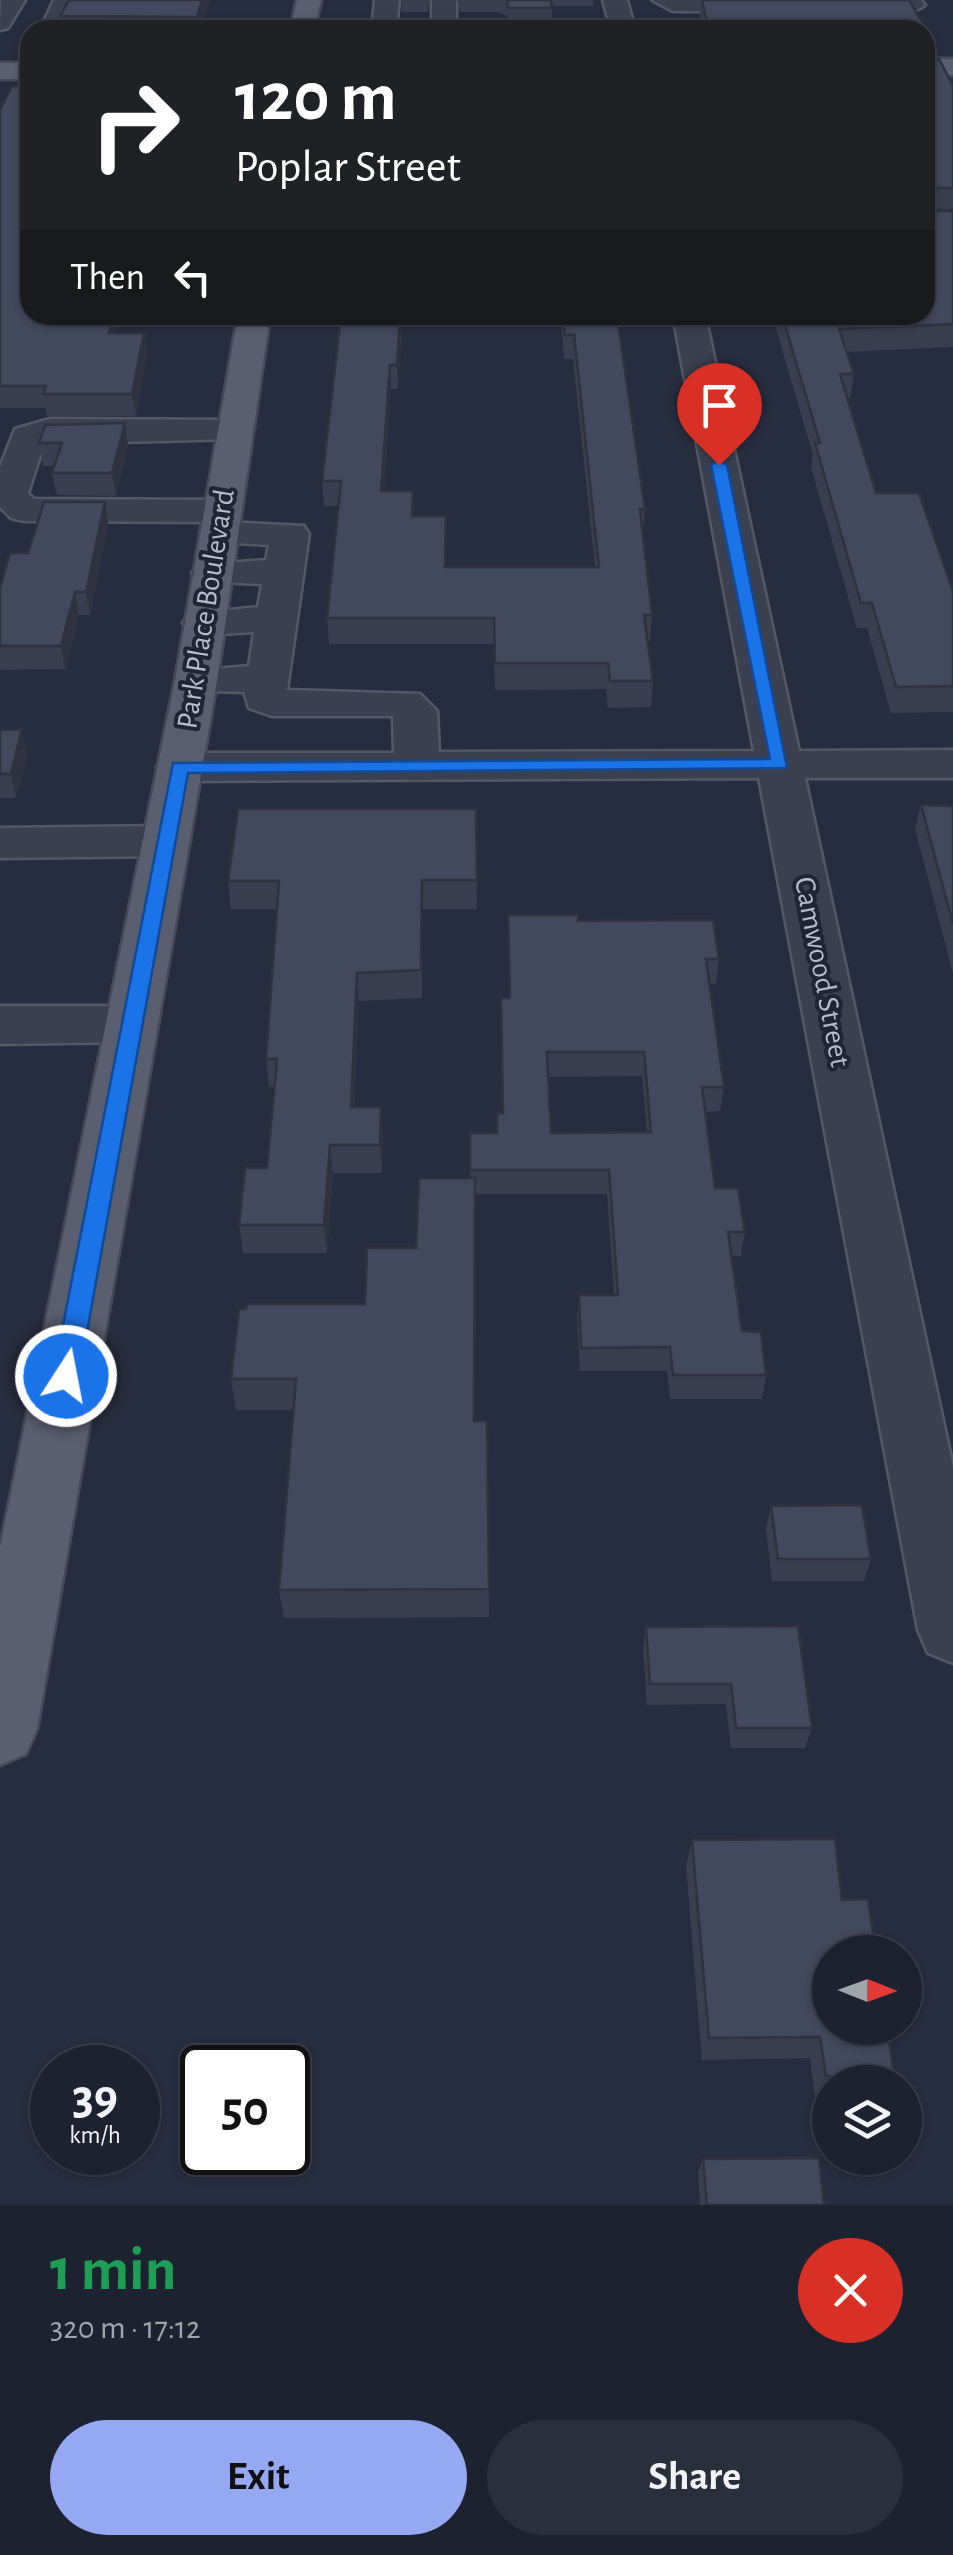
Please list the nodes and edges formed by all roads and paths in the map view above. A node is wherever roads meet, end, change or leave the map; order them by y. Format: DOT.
graph roads {
  1 [pos="13,0"];
  2 [pos="664,0"];
  3 [pos="913,5"];
  4 [pos="0,23"];
  5 [pos="252,325"];
  6 [pos="690,325"];
  7 [pos="236,428"];
  8 [pos="214,560"];
  9 [pos="280,618"];
  10 [pos="268,678"];
  11 [pos="196,681"];
  12 [pos="334,702"];
  13 [pos="780,764"];
  14 [pos="953,764"];
  15 [pos="180,767"];
  16 [pos="329,769"];
  17 [pos="417,769"];
  18 [pos="166,841"];
  19 [pos="0,842"];
  20 [pos="0,1024"];
  21 [pos="132,1024"];
  22 [pos="953,1630"];
  23 [pos="0,1729"];
  1 -- 4 [label="street"];
  2 -- 3 [label="street"];
  5 -- 7 [label="main road, Park Place Boulevard"];
  6 -- 13 [label="street, Camwood Street"];
  7 -- 8 [label="main road, Park Place Boulevard"];
  7 -- 8 [label="street"];
  8 -- 9 [label="street"];
  8 -- 9 [label="street"];
  8 -- 11 [label="main road, Park Place Boulevard"];
  9 -- 10 [label="street"];
  10 -- 11 [label="street"];
  10 -- 12 [label="street"];
  11 -- 15 [label="main road, Park Place Boulevard"];
  12 -- 16 [label="street"];
  12 -- 17 [label="street"];
  13 -- 14 [label="street"];
  13 -- 17 [label="street"];
  13 -- 22 [label="street, Camwood Street"];
  15 -- 16 [label="street"];
  15 -- 18 [label="main road, Park Place Boulevard"];
  16 -- 17 [label="street"];
  18 -- 19 [label="street"];
  18 -- 21 [label="main road, Park Place Boulevard"];
  20 -- 21 [label="street"];
  21 -- 23 [label="main road, Park Place Boulevard"];
}
